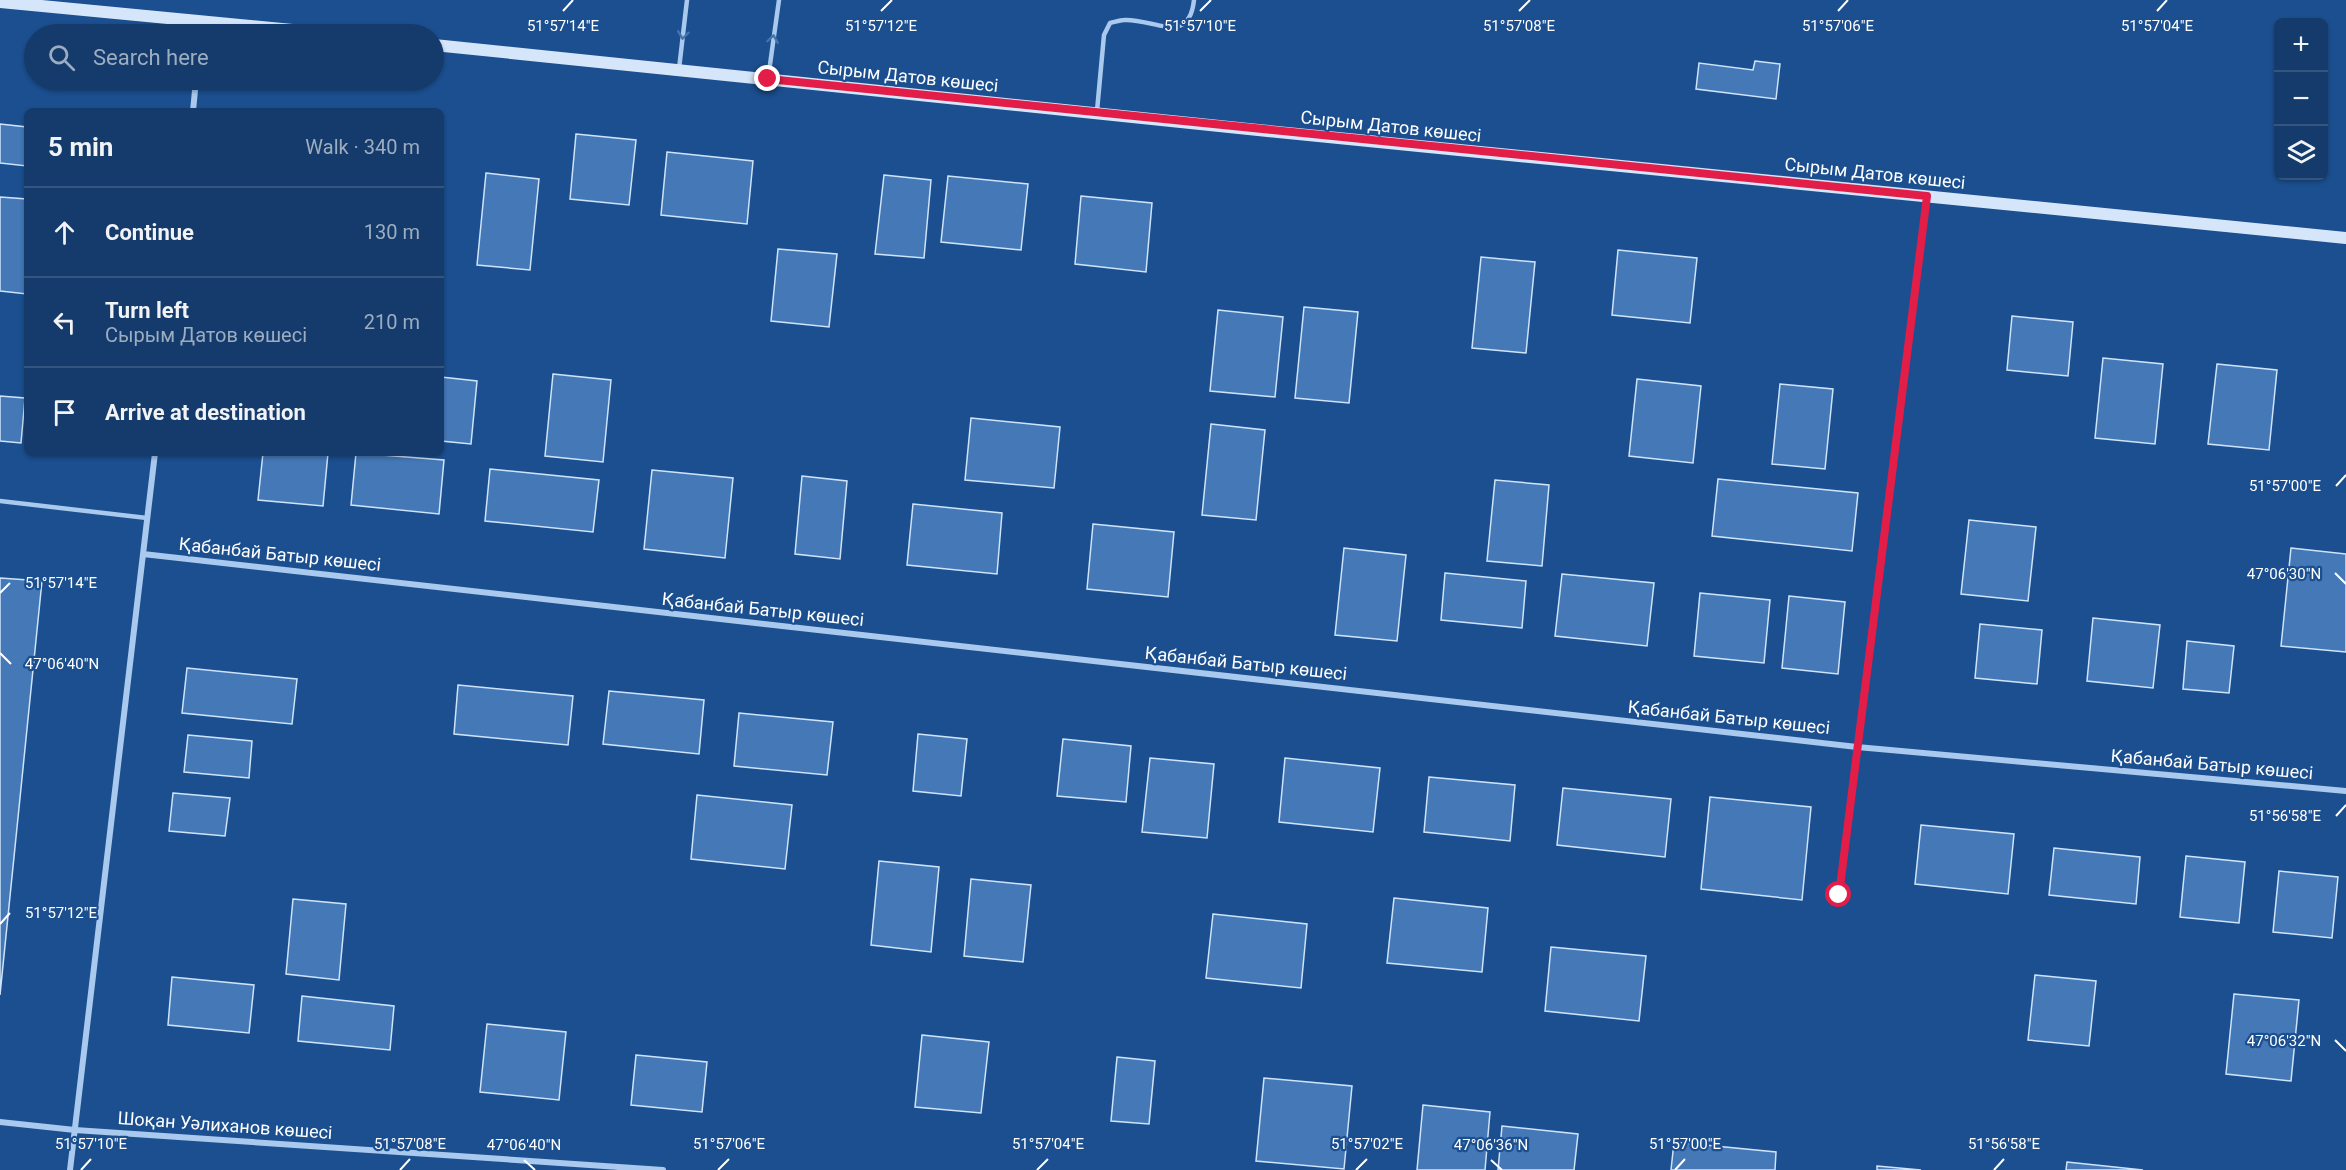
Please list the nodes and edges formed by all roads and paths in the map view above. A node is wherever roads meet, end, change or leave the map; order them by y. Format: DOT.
graph roads {
  1 [pos="687,0"];
  2 [pos="779,0"];
  3 [pos="1194,0"];
  4 [pos="0,2"];
  5 [pos="203,21"];
  6 [pos="203,24"];
  7 [pos="233,24"];
  8 [pos="444,46"];
  9 [pos="679,70"];
  10 [pos="768,79"];
  11 [pos="195,90"];
  12 [pos="193,108"];
  13 [pos="1096,114"];
  14 [pos="1927,196"];
  15 [pos="2346,238"];
  16 [pos="154,456"];
  17 [pos="0,501"];
  18 [pos="147,518"];
  19 [pos="143,554"];
  20 [pos="1857,747"];
  21 [pos="2346,791"];
  22 [pos="1839,895"];
  23 [pos="0,1122"];
  24 [pos="75,1130"];
  25 [pos="70,1170"];
  26 [pos="663,1170"];
  1 -- 9 [label="lane, one-way"];
  10 -- 2 [label="lane, one-way"];
  3 -- 13 [label="lane"];
  4 -- 5 [label="main road"];
  5 -- 6 [label="street"];
  5 -- 7 [label="main road"];
  8 -- 9 [label="main road, Сырым Датов көшесі"];
  9 -- 10 [label="main road, Сырым Датов көшесі"];
  10 -- 13 [label="main road, Сырым Датов көшесі"];
  11 -- 12 [label="street"];
  13 -- 14 [label="main road, Сырым Датов көшесі"];
  14 -- 15 [label="main road, Сырым Датов көшесі"];
  14 -- 20 [label="street"];
  16 -- 18 [label="street"];
  17 -- 18 [label="lane"];
  18 -- 19 [label="street"];
  19 -- 20 [label="street, Қабанбай Батыр көшесі"];
  19 -- 24 [label="street"];
  20 -- 21 [label="street, Қабанбай Батыр көшесі"];
  20 -- 22 [label="street"];
  23 -- 24 [label="street, Шоқан Уәлиханов көшесі"];
  24 -- 25 [label="street"];
  24 -- 26 [label="street, Шоқан Уәлиханов көшесі"];
}
